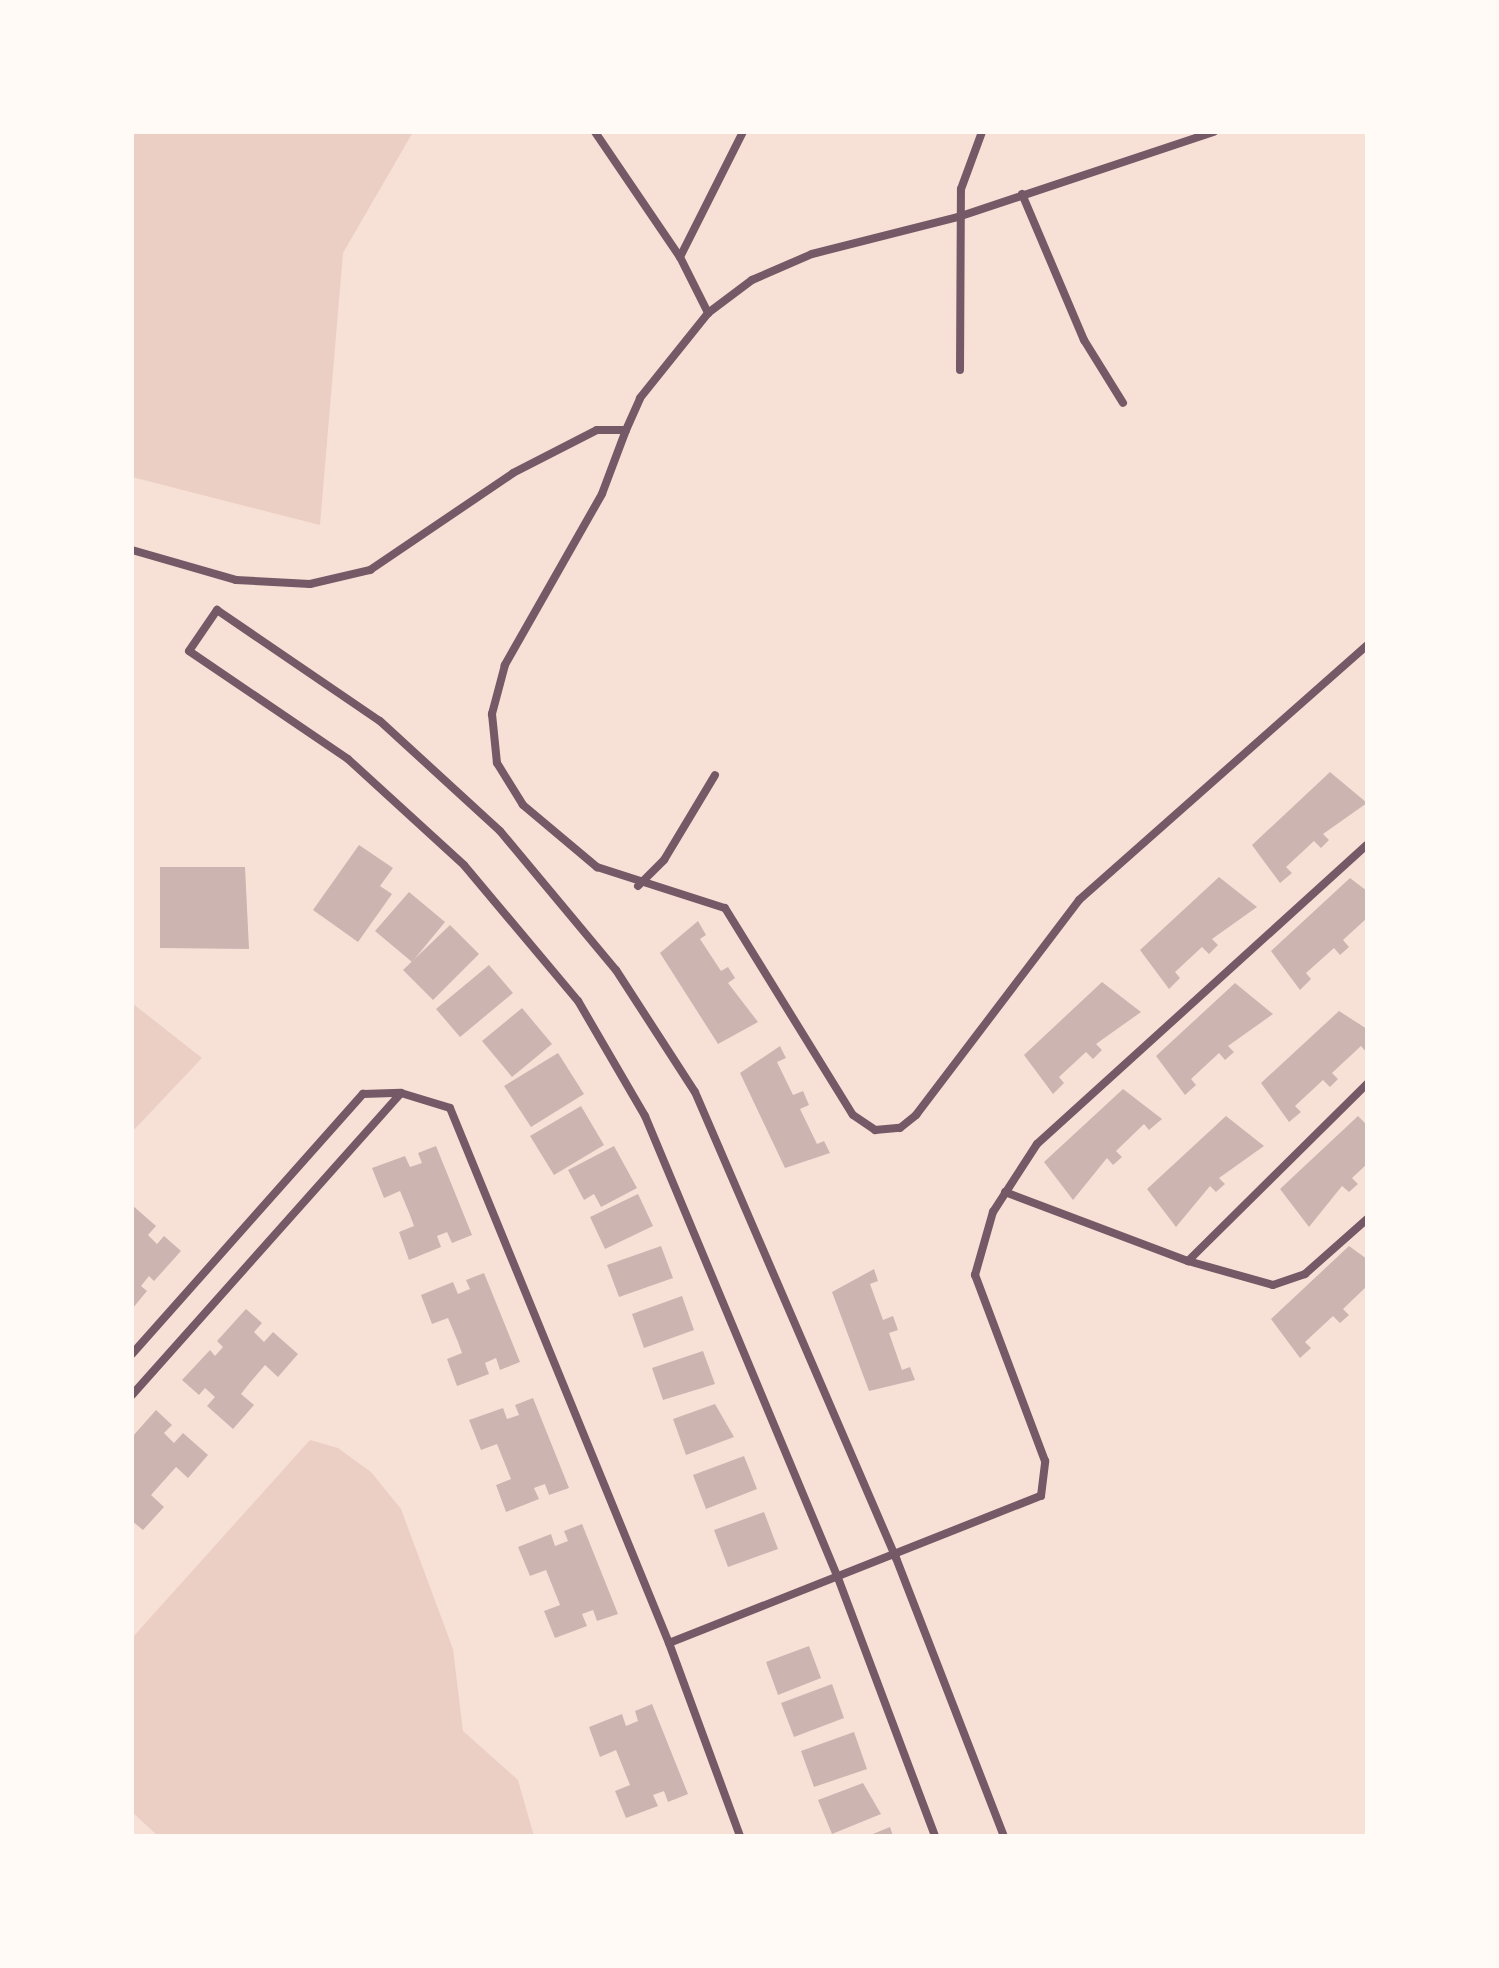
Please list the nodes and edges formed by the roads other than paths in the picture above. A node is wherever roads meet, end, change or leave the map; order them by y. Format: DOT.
graph roads {
  1 [pos="595,132"];
  2 [pos="743,132"];
  3 [pos="982,132"];
  4 [pos="1214,132"];
  5 [pos="1022,194"];
  6 [pos="958,217"];
  7 [pos="680,257"];
  8 [pos="708,313"];
  9 [pos="960,370"];
  10 [pos="1123,403"];
  11 [pos="626,430"];
  12 [pos="132,550"];
  13 [pos="1367,645"];
  14 [pos="715,775"];
  15 [pos="1367,845"];
  16 [pos="638,886"];
  17 [pos="1367,1084"];
  18 [pos="401,1093"];
  19 [pos="1005,1192"];
  20 [pos="1367,1219"];
  21 [pos="1188,1261"];
  22 [pos="132,1354"];
  23 [pos="132,1395"];
  24 [pos="896,1558"];
  25 [pos="838,1578"];
  26 [pos="669,1643"];
  27 [pos="740,1836"];
  28 [pos="935,1836"];
  29 [pos="1004,1836"];
  1 -- 7 [label="street"];
  2 -- 7 [label="street"];
  3 -- 6 [label="street"];
  4 -- 5 [label="street"];
  5 -- 6 [label="street"];
  5 -- 10 [label="street"];
  6 -- 8 [label="street"];
  6 -- 9 [label="street"];
  7 -- 8 [label="street"];
  8 -- 11 [label="street"];
  11 -- 12 [label="street"];
  11 -- 16 [label="street"];
  13 -- 16 [label="street"];
  14 -- 16 [label="street"];
  15 -- 19 [label="street"];
  17 -- 21 [label="street"];
  18 -- 22 [label="street"];
  18 -- 23 [label="street"];
  18 -- 26 [label="street"];
  19 -- 21 [label="street"];
  19 -- 24 [label="street"];
  20 -- 21 [label="street"];
  24 -- 25 [label="street"];
  24 -- 25 [label="street"];
  24 -- 29 [label="street"];
  25 -- 26 [label="street"];
  25 -- 28 [label="street"];
  26 -- 27 [label="street"];
}
